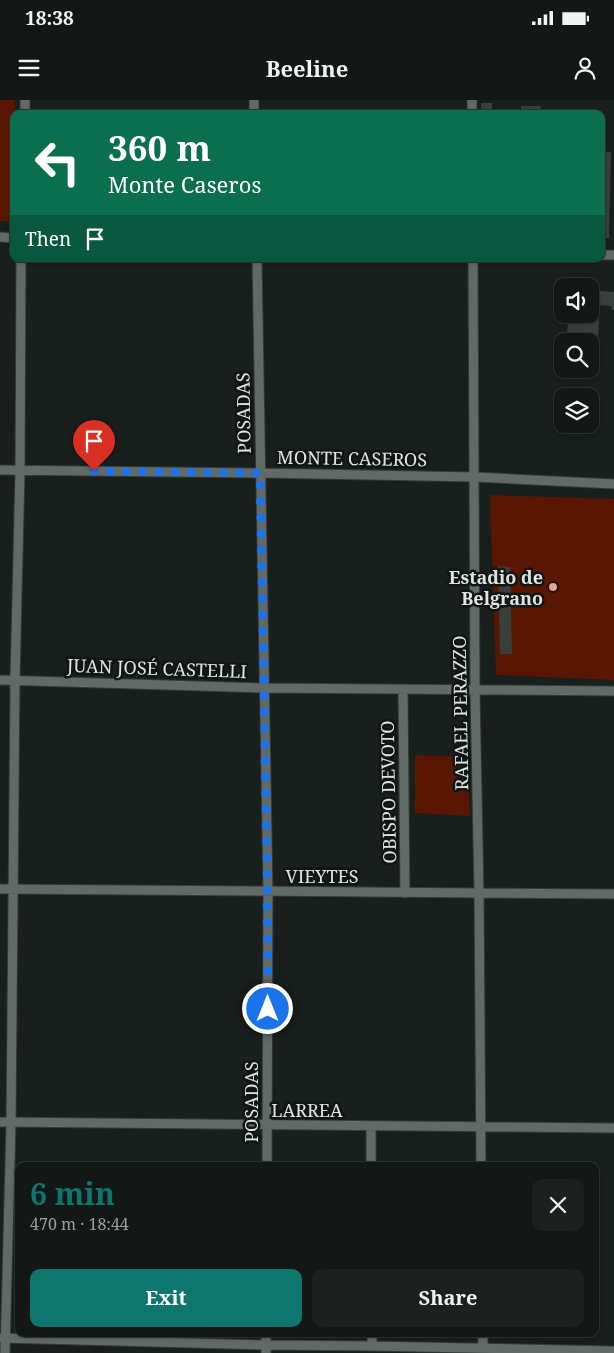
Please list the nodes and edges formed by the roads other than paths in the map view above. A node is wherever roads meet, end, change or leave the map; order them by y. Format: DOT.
graph roads {
  1 [pos="21,262"];
  2 [pos="257,262"];
  3 [pos="472,262"];
  4 [pos="0,470"];
  5 [pos="20,471"];
  6 [pos="260,473"];
  7 [pos="475,477"];
  8 [pos="614,484"];
  9 [pos="0,680"];
  10 [pos="15,680"];
  11 [pos="265,688"];
  12 [pos="403,690"];
  13 [pos="475,691"];
  14 [pos="614,691"];
  15 [pos="0,889"];
  16 [pos="12,889"];
  17 [pos="268,892"];
  18 [pos="405,893"];
  19 [pos="479,894"];
  20 [pos="614,894"];
  21 [pos="0,1122"];
  22 [pos="11,1123"];
  23 [pos="268,1126"];
  24 [pos="371,1126"];
  25 [pos="481,1126"];
  26 [pos="614,1128"];
  27 [pos="267,1162"];
  28 [pos="371,1162"];
  29 [pos="481,1162"];
  30 [pos="372,1337"];
  31 [pos="483,1337"];
  32 [pos="3,1338"];
  33 [pos="372,1346"];
  34 [pos="266,1349"];
  35 [pos="614,1350"];
  36 [pos="483,1351"];
  37 [pos="5,1353"];
  1 -- 5 [label="street"];
  2 -- 6 [label="street, POSADAS"];
  3 -- 7 [label="street, RAFAEL PERAZZO"];
  4 -- 5 [label="street, MONTE CASEROS"];
  5 -- 6 [label="street, MONTE CASEROS"];
  5 -- 10 [label="street"];
  6 -- 7 [label="street, MONTE CASEROS"];
  6 -- 11 [label="street, POSADAS"];
  7 -- 8 [label="street, MONTE CASEROS"];
  7 -- 13 [label="street, RAFAEL PERAZZO"];
  9 -- 10 [label="street, JUAN JOSÉ CASTELLI"];
  10 -- 11 [label="street, JUAN JOSÉ CASTELLI"];
  10 -- 16 [label="street"];
  11 -- 12 [label="street, JUAN JOSÉ CASTELLI"];
  11 -- 17 [label="street, POSADAS"];
  12 -- 13 [label="street, JUAN JOSÉ CASTELLI"];
  12 -- 18 [label="street, OBISPO DEVOTO"];
  13 -- 14 [label="street, JUAN JOSÉ CASTELLI"];
  13 -- 19 [label="street, RAFAEL PERAZZO"];
  15 -- 16 [label="street, VIEYTES"];
  16 -- 17 [label="street, VIEYTES"];
  16 -- 22 [label="street"];
  17 -- 18 [label="street, VIEYTES"];
  17 -- 23 [label="street, POSADAS"];
  18 -- 19 [label="street, VIEYTES"];
  19 -- 20 [label="street, VIEYTES"];
  19 -- 25 [label="street, RAFAEL PERAZZO"];
  21 -- 22 [label="street, LARREA"];
  22 -- 23 [label="street, LARREA"];
  22 -- 32 [label="street"];
  23 -- 24 [label="street, LARREA"];
  23 -- 27 [label="street, POSADAS"];
  24 -- 25 [label="street, LARREA"];
  24 -- 28 [label="street"];
  25 -- 26 [label="street, LARREA"];
  25 -- 29 [label="street, RAFAEL PERAZZO"];
  30 -- 33 [label="street"];
  31 -- 36 [label="street"];
  32 -- 34 [label="street"];
  32 -- 37 [label="street"];
  33 -- 34 [label="street"];
  33 -- 36 [label="street"];
  35 -- 36 [label="street"];
}
